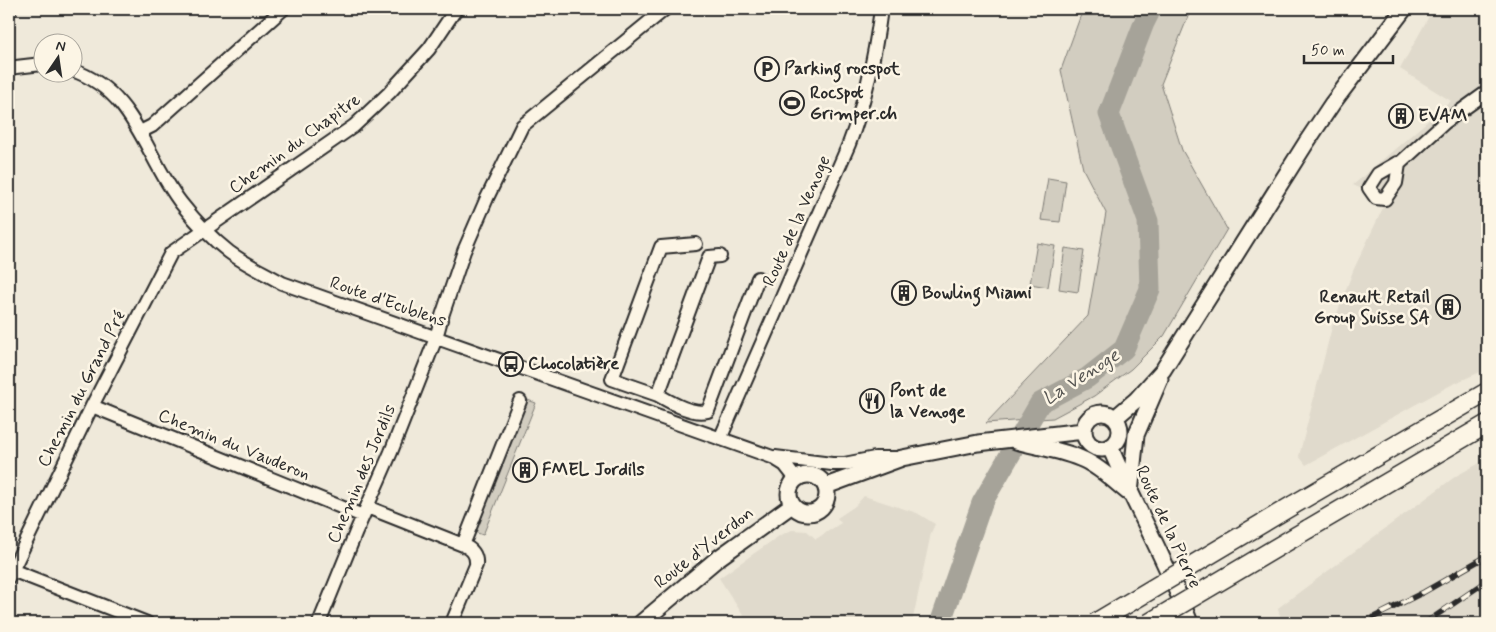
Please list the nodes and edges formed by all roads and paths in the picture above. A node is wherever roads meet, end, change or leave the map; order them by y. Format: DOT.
graph roads {
  1 [pos="283,9"];
  2 [pos="456,9"];
  3 [pos="666,9"];
  4 [pos="882,9"];
  5 [pos="1404,9"];
  6 [pos="32,65"];
  7 [pos="9,69"];
  8 [pos="82,74"];
  9 [pos="1487,92"];
  10 [pos="140,132"];
  11 [pos="1399,164"];
  12 [pos="205,231"];
  13 [pos="696,244"];
  14 [pos="720,256"];
  15 [pos="758,278"];
  16 [pos="436,338"];
  17 [pos="1163,370"];
  18 [pos="1487,392"];
  19 [pos="658,395"];
  20 [pos="520,401"];
  21 [pos="92,406"];
  22 [pos="1115,418"];
  23 [pos="1487,424"];
  24 [pos="1084,431"];
  25 [pos="720,439"];
  26 [pos="1044,441"];
  27 [pos="1110,447"];
  28 [pos="772,457"];
  29 [pos="902,458"];
  30 [pos="796,478"];
  31 [pos="826,486"];
  32 [pos="1130,494"];
  33 [pos="792,505"];
  34 [pos="365,512"];
  35 [pos="463,545"];
  36 [pos="10,572"];
  37 [pos="147,623"];
  38 [pos="319,623"];
  39 [pos="452,623"];
  40 [pos="642,623"];
  41 [pos="1094,623"];
  42 [pos="1149,623"];
  43 [pos="1190,623"];
  1 -- 10 [label="street"];
  2 -- 12 [label="street, Chemin du Chapitre"];
  3 -- 16 [label="street, Chemin des Jordils"];
  4 -- 25 [label="street, Route de la Venoge"];
  5 -- 17 [label="main road"];
  6 -- 7 [label="street"];
  8 -- 10 [label="street, Route d'Ecublens"];
  9 -- 11 [label="street"];
  10 -- 12 [label="street, Route d'Ecublens"];
  12 -- 16 [label="street, Route d'Ecublens"];
  12 -- 21 [label="street, Chemin du Grand Pré"];
  13 -- 19 [label="street"];
  14 -- 19 [label="street"];
  15 -- 19 [label="street"];
  16 -- 25 [label="street, Route d'Ecublens"];
  16 -- 34 [label="street, Chemin des Jordils"];
  17 -- 22 [label="main road"];
  17 -- 32 [label="main road"];
  18 -- 41 [label="highway, bridge"];
  20 -- 35 [label="street"];
  21 -- 34 [label="street, Chemin du Vauderon"];
  21 -- 36 [label="street, Chemin du Grand Pré"];
  22 -- 24 [label="main road"];
  22 -- 27 [label="main road"];
  23 -- 42 [label="highway, bridge"];
  24 -- 26 [label="main road"];
  24 -- 27 [label="main road"];
  25 -- 28 [label="street, Route d'Ecublens"];
  26 -- 29 [label="main road"];
  26 -- 32 [label="main road"];
  27 -- 32 [label="main road, Route de la Pierre"];
  28 -- 29 [label="street, Route d'Ecublens"];
  28 -- 30 [label="street, Route d'Ecublens"];
  29 -- 31 [label="main road"];
  30 -- 31 [label="main road"];
  30 -- 33 [label="main road"];
  31 -- 33 [label="main road"];
  32 -- 43 [label="main road, Route de la Pierre"];
  33 -- 40 [label="main road, Route d'Yverdon"];
  34 -- 35 [label="street, Chemin du Vauderon"];
  34 -- 38 [label="street, Chemin des Jordils"];
  35 -- 39 [label="street"];
  36 -- 37 [label="street"];
}
